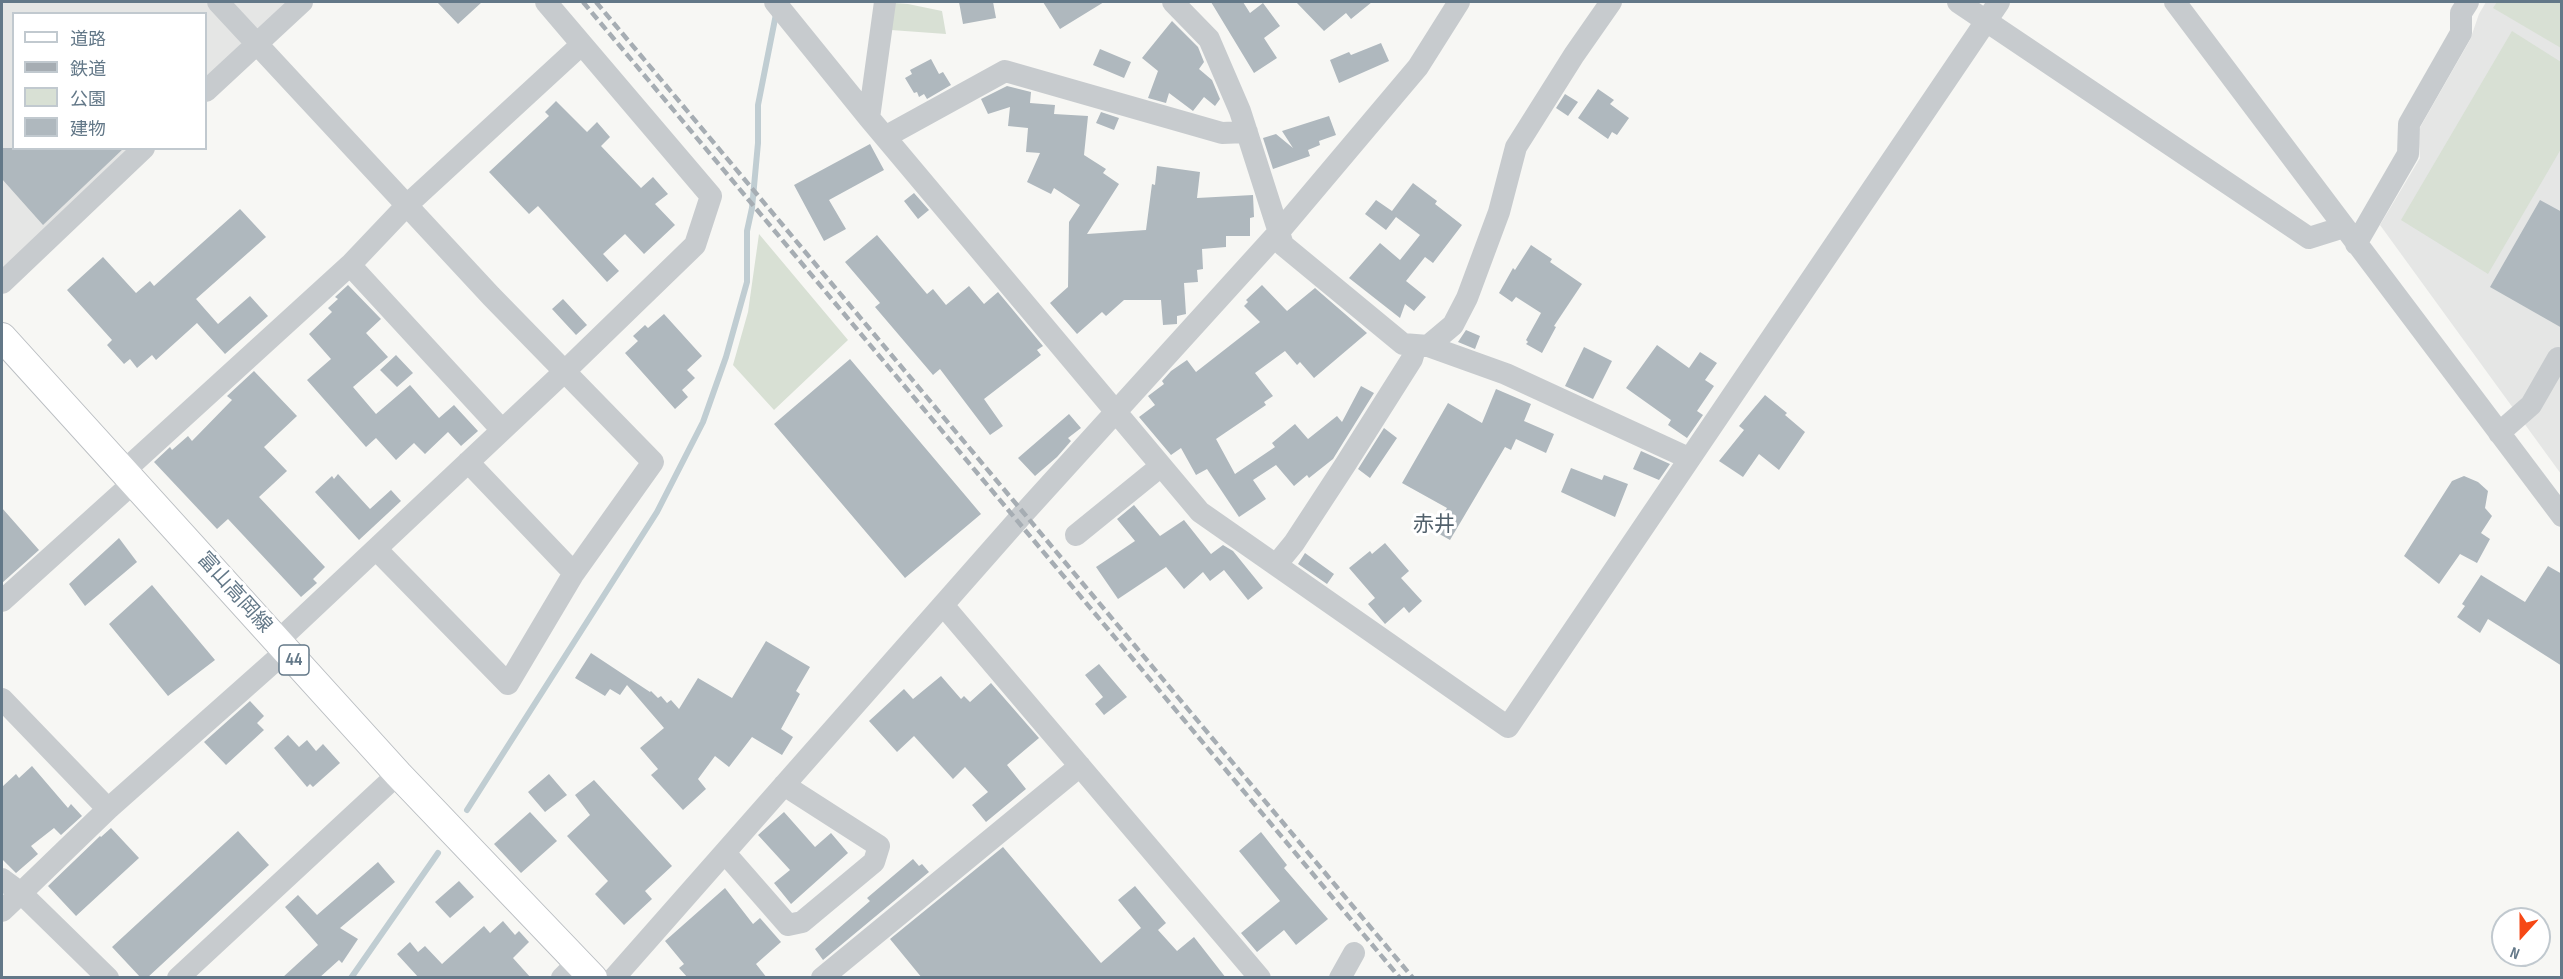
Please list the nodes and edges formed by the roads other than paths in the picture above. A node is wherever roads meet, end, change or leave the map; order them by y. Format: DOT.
graph roads {
  1 [pos="218,2"];
  2 [pos="302,2"];
  3 [pos="546,2"];
  4 [pos="775,2"];
  5 [pos="885,2"];
  6 [pos="1177,2"];
  7 [pos="1459,2"];
  8 [pos="1611,2"];
  9 [pos="1958,2"];
  10 [pos="1999,2"];
  11 [pos="2175,2"];
  12 [pos="2468,2"];
  13 [pos="1986,21"];
  14 [pos="257,42"];
  15 [pos="581,45"];
  16 [pos="207,90"];
  17 [pos="869,118"];
  18 [pos="1247,132"];
  19 [pos="885,137"];
  20 [pos="142,150"];
  21 [pos="407,205"];
  22 [pos="1278,233"];
  23 [pos="2350,236"];
  24 [pos="350,264"];
  25 [pos="2,283"];
  26 [pos="2,337"];
  27 [pos="1422,346"];
  28 [pos="2562,360"];
  29 [pos="564,372"];
  30 [pos="1116,412"];
  31 [pos="502,430"];
  32 [pos="2499,433"];
  33 [pos="468,462"];
  34 [pos="1686,463"];
  35 [pos="1161,466"];
  36 [pos="129,476"];
  37 [pos="2562,516"];
  38 [pos="1076,535"];
  39 [pos="376,549"];
  40 [pos="1276,565"];
  41 [pos="574,573"];
  42 [pos="2,601"];
  43 [pos="943,605"];
  44 [pos="282,646"];
  45 [pos="2,699"];
  46 [pos="1080,766"];
  47 [pos="398,774"];
  48 [pos="784,785"];
  49 [pos="108,809"];
  50 [pos="725,853"];
  51 [pos="2,879"];
  52 [pos="21,893"];
  53 [pos="2,910"];
  54 [pos="1354,953"];
  55 [pos="578,972"];
  56 [pos="108,978"];
  57 [pos="178,978"];
  58 [pos="614,978"];
  59 [pos="822,978"];
  60 [pos="1260,978"];
  61 [pos="1340,978"];
  1 -- 14 [label="street"];
  2 -- 14 [label="street"];
  3 -- 15 [label="street"];
  4 -- 17 [label="street"];
  5 -- 17 [label="street"];
  6 -- 18 [label="street"];
  7 -- 22 [label="street"];
  8 -- 27 [label="street"];
  9 -- 13 [label="street"];
  10 -- 13 [label="street"];
  11 -- 23 [label="street"];
  12 -- 23 [label="street"];
  13 -- 23 [label="street"];
  13 -- 34 [label="street"];
  14 -- 16 [label="street"];
  14 -- 21 [label="street"];
  15 -- 21 [label="street"];
  15 -- 29 [label="street"];
  17 -- 19 [label="street"];
  18 -- 19 [label="street"];
  18 -- 22 [label="street"];
  19 -- 30 [label="street"];
  20 -- 25 [label="street"];
  21 -- 24 [label="street"];
  21 -- 29 [label="street"];
  22 -- 27 [label="street"];
  22 -- 30 [label="street"];
  23 -- 32 [label="street"];
  24 -- 31 [label="street"];
  24 -- 36 [label="street"];
  26 -- 36 [label="main road, 富山高岡線 / 44"];
  27 -- 34 [label="street"];
  27 -- 40 [label="street"];
  28 -- 32 [label="street"];
  29 -- 31 [label="street"];
  29 -- 41 [label="street"];
  30 -- 35 [label="street"];
  30 -- 43 [label="street"];
  31 -- 33 [label="street"];
  32 -- 37 [label="street"];
  33 -- 39 [label="street"];
  33 -- 41 [label="street"];
  34 -- 40 [label="street"];
  35 -- 38 [label="street"];
  35 -- 40 [label="street"];
  36 -- 42 [label="street"];
  36 -- 44 [label="main road, 富山高岡線 / 44"];
  39 -- 41 [label="street"];
  39 -- 44 [label="street"];
  43 -- 46 [label="street"];
  43 -- 48 [label="street"];
  44 -- 47 [label="main road, 富山高岡線 / 44"];
  44 -- 49 [label="street"];
  45 -- 49 [label="street"];
  46 -- 59 [label="street"];
  46 -- 60 [label="street"];
  47 -- 55 [label="main road, 富山高岡線 / 44"];
  47 -- 57 [label="street"];
  48 -- 50 [label="street"];
  48 -- 50 [label="street"];
  49 -- 52 [label="street"];
  50 -- 58 [label="street"];
  51 -- 52 [label="street"];
  52 -- 53 [label="street"];
  52 -- 56 [label="street"];
  54 -- 61 [label="street"];
}
